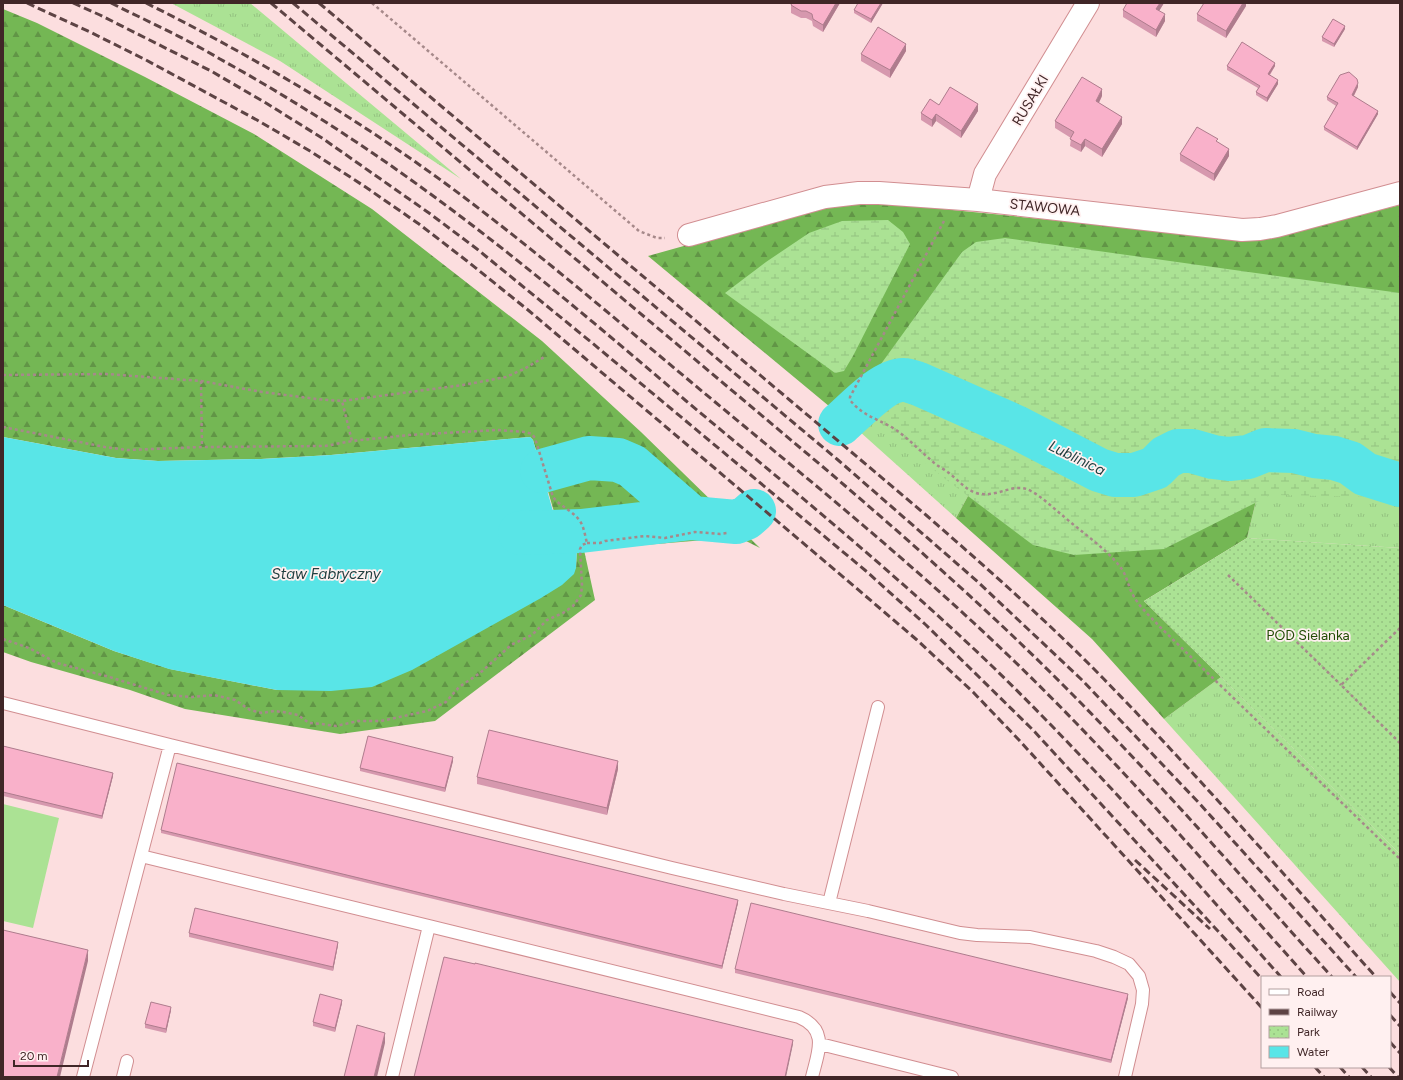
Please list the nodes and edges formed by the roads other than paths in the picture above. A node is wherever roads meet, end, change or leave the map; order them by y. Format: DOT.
graph roads {
  1 [pos="1088,3"];
  2 [pos="1400,194"];
  3 [pos="978,200"];
  4 [pos="690,235"];
  5 [pos="3,703"];
  6 [pos="878,707"];
  7 [pos="170,745"];
  8 [pos="141,856"];
  9 [pos="829,903"];
  10 [pos="429,926"];
  11 [pos="820,1044"];
  12 [pos="128,1061"];
  13 [pos="83,1077"];
  14 [pos="123,1077"];
  15 [pos="392,1077"];
  16 [pos="812,1077"];
  17 [pos="952,1077"];
  18 [pos="1125,1077"];
  1 -- 3 [label="street, RUSAŁKI"];
  2 -- 3 [label="street, STAWOWA"];
  3 -- 4 [label="street, STAWOWA"];
  5 -- 7 [label="lane"];
  6 -- 9 [label="lane"];
  7 -- 8 [label="lane"];
  7 -- 9 [label="lane"];
  8 -- 10 [label="lane"];
  8 -- 13 [label="lane"];
  9 -- 18 [label="lane"];
  10 -- 11 [label="lane"];
  10 -- 15 [label="lane"];
  11 -- 16 [label="lane"];
  11 -- 17 [label="lane"];
  12 -- 14 [label="lane"];
}
